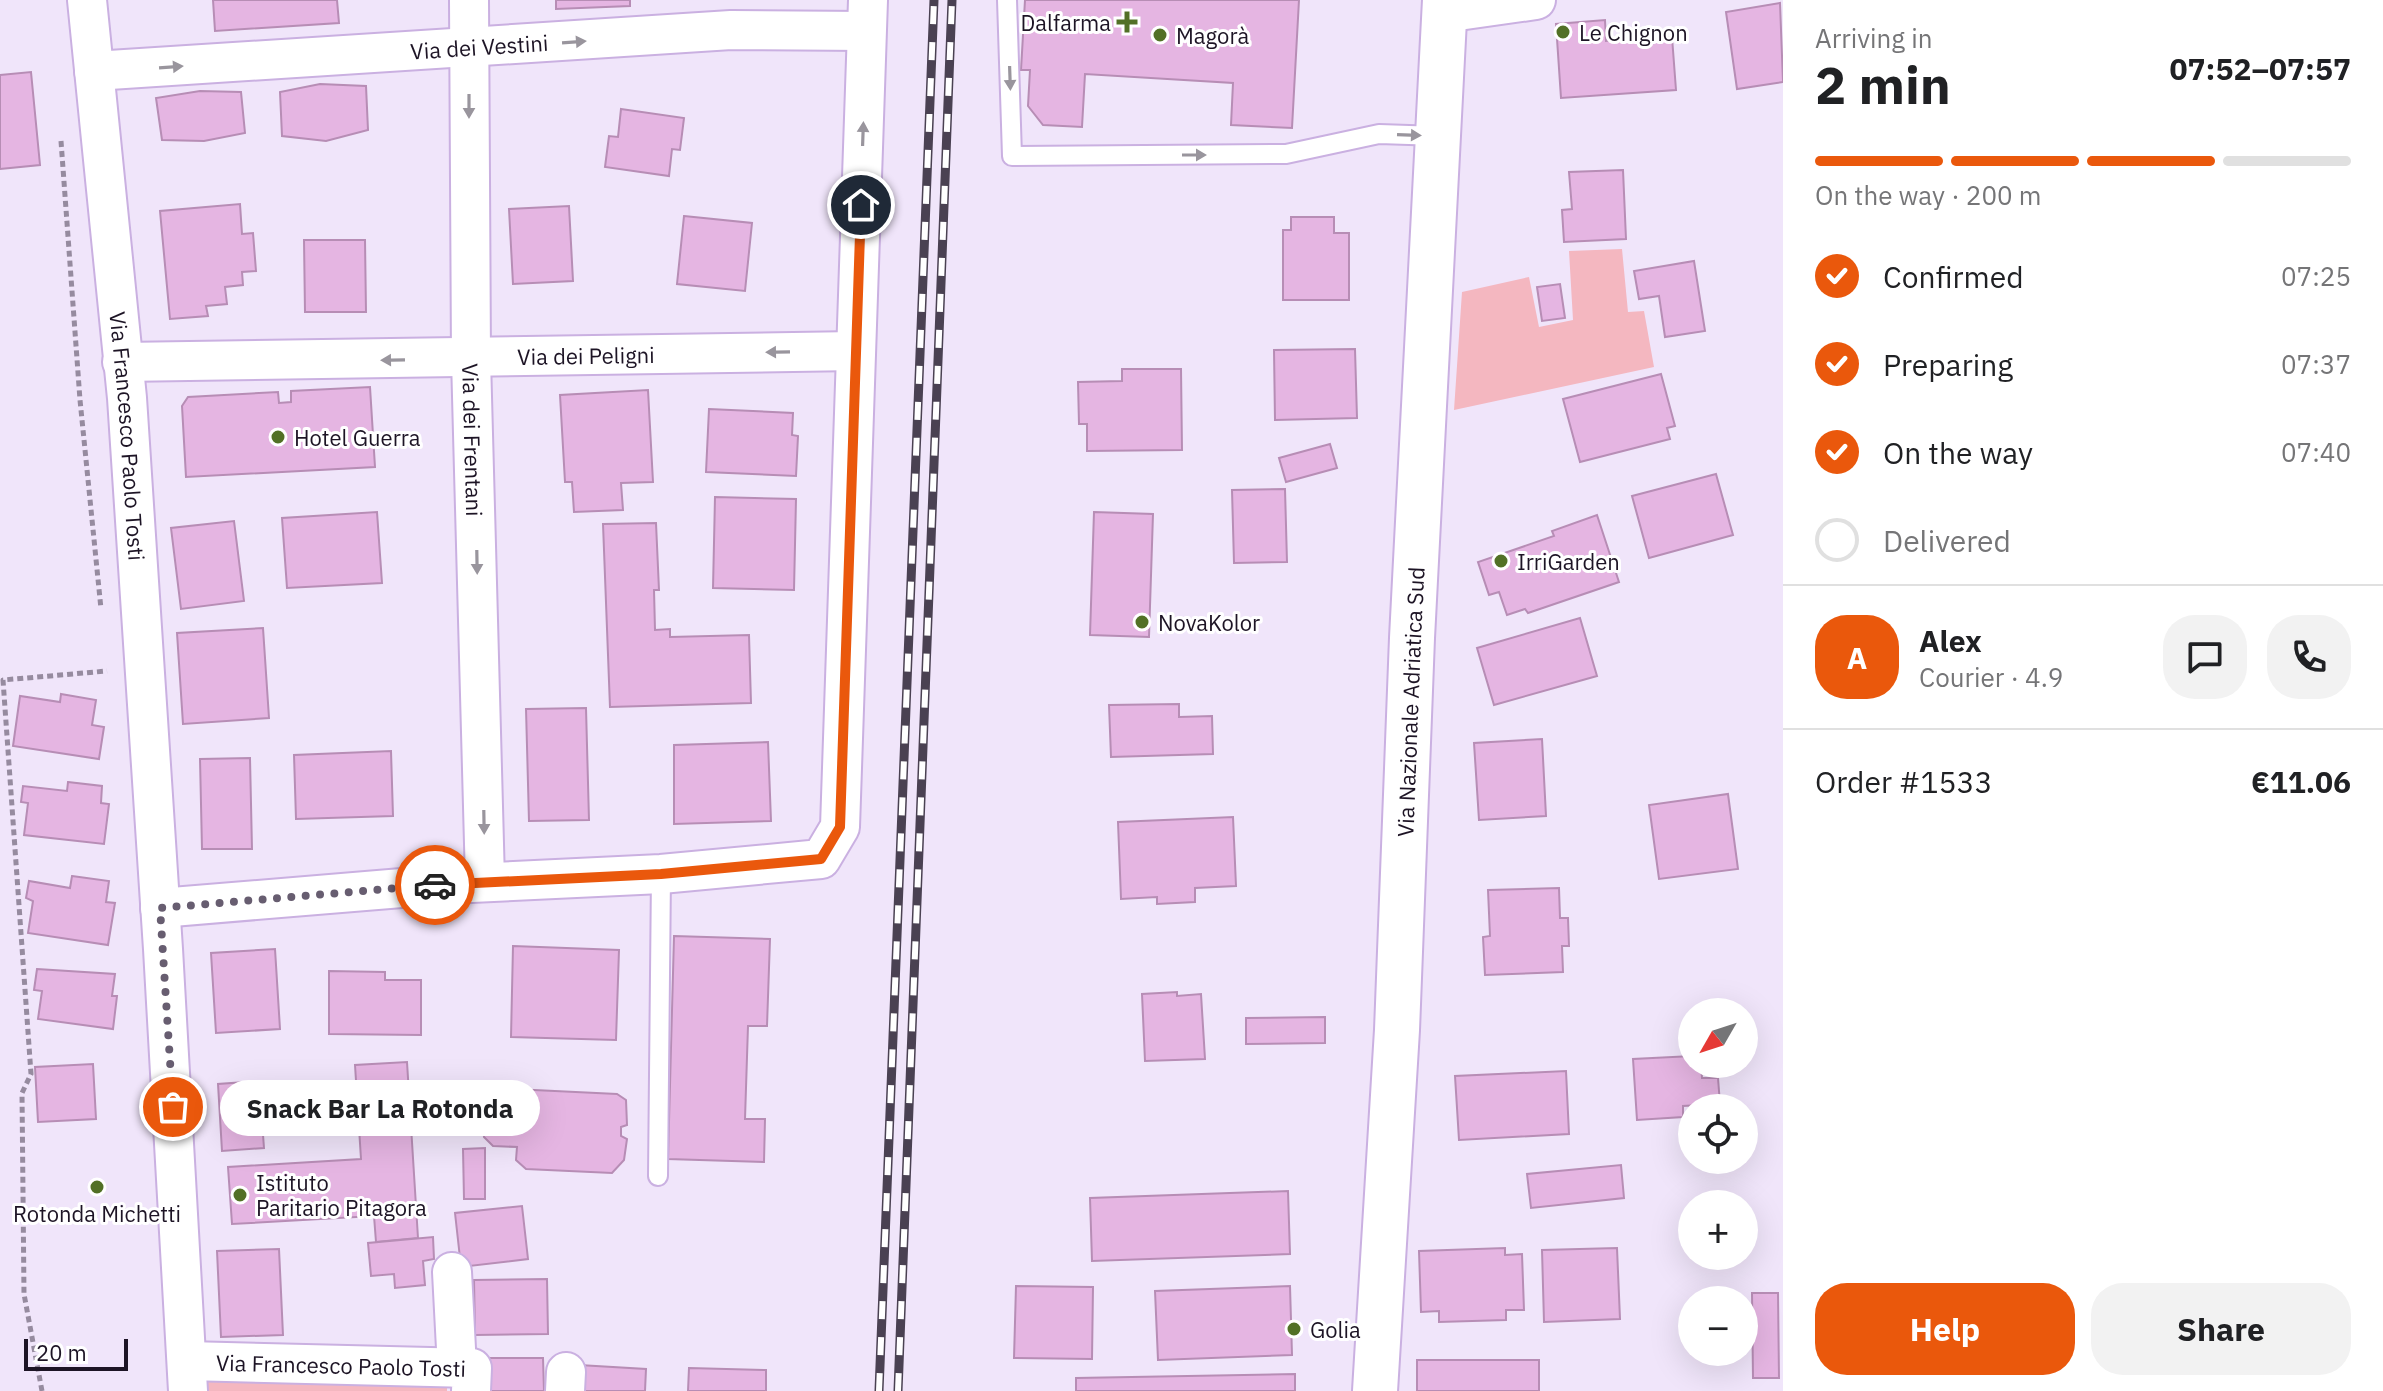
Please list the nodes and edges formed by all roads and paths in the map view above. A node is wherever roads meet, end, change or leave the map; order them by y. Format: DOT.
graph roads {
  1 [pos="87,0"];
  2 [pos="469,0"];
  3 [pos="1007,0"];
  4 [pos="1536,0"];
  5 [pos="1444,6"];
  6 [pos="867,15"];
  7 [pos="468,49"];
  8 [pos="94,71"];
  9 [pos="1439,136"];
  10 [pos="61,140"];
  11 [pos="856,351"];
  12 [pos="471,359"];
  13 [pos="122,362"];
  14 [pos="101,612"];
  15 [pos="106,657"];
  16 [pos="661,874"];
  17 [pos="485,881"];
  18 [pos="159,890"];
  19 [pos="658,1176"];
  20 [pos="452,1272"];
  21 [pos="188,1376"];
  22 [pos="464,1379"];
  23 [pos="42,1391"];
  24 [pos="1375,1391"];
  1 -- 8 [label="street, Via Francesco Paolo Tosti"];
  2 -- 7 [label="street, Via dei Frentani"];
  3 -- 9 [label="lane, one-way"];
  4 -- 5 [label="street, Via Nazionale Adriatica Sud"];
  5 -- 9 [label="main road, Via Nazionale Adriatica Sud"];
  7 -- 6 [label="street, Via dei Vestini, one-way"];
  11 -- 6 [label="street, one-way"];
  8 -- 7 [label="street, Via dei Vestini, one-way"];
  7 -- 12 [label="street, Via dei Frentani, one-way"];
  8 -- 13 [label="street, Via Francesco Paolo Tosti"];
  9 -- 24 [label="main road, Via Nazionale Adriatica Sud"];
  10 -- 14 [label="path, Via Francesco Paolo Tosti"];
  11 -- 12 [label="street, Via dei Peligni, one-way"];
  11 -- 16 [label="street"];
  12 -- 13 [label="street, Via dei Peligni, one-way"];
  12 -- 17 [label="street, Via dei Frentani, one-way"];
  13 -- 18 [label="street, Via Francesco Paolo Tosti"];
  15 -- 23 [label="path"];
  16 -- 17 [label="street"];
  16 -- 19 [label="lane"];
  17 -- 18 [label="street"];
  18 -- 21 [label="street, Via Francesco Paolo Tosti"];
  20 -- 22 [label="street"];
  21 -- 22 [label="street, Via Francesco Paolo Tosti"];
}
